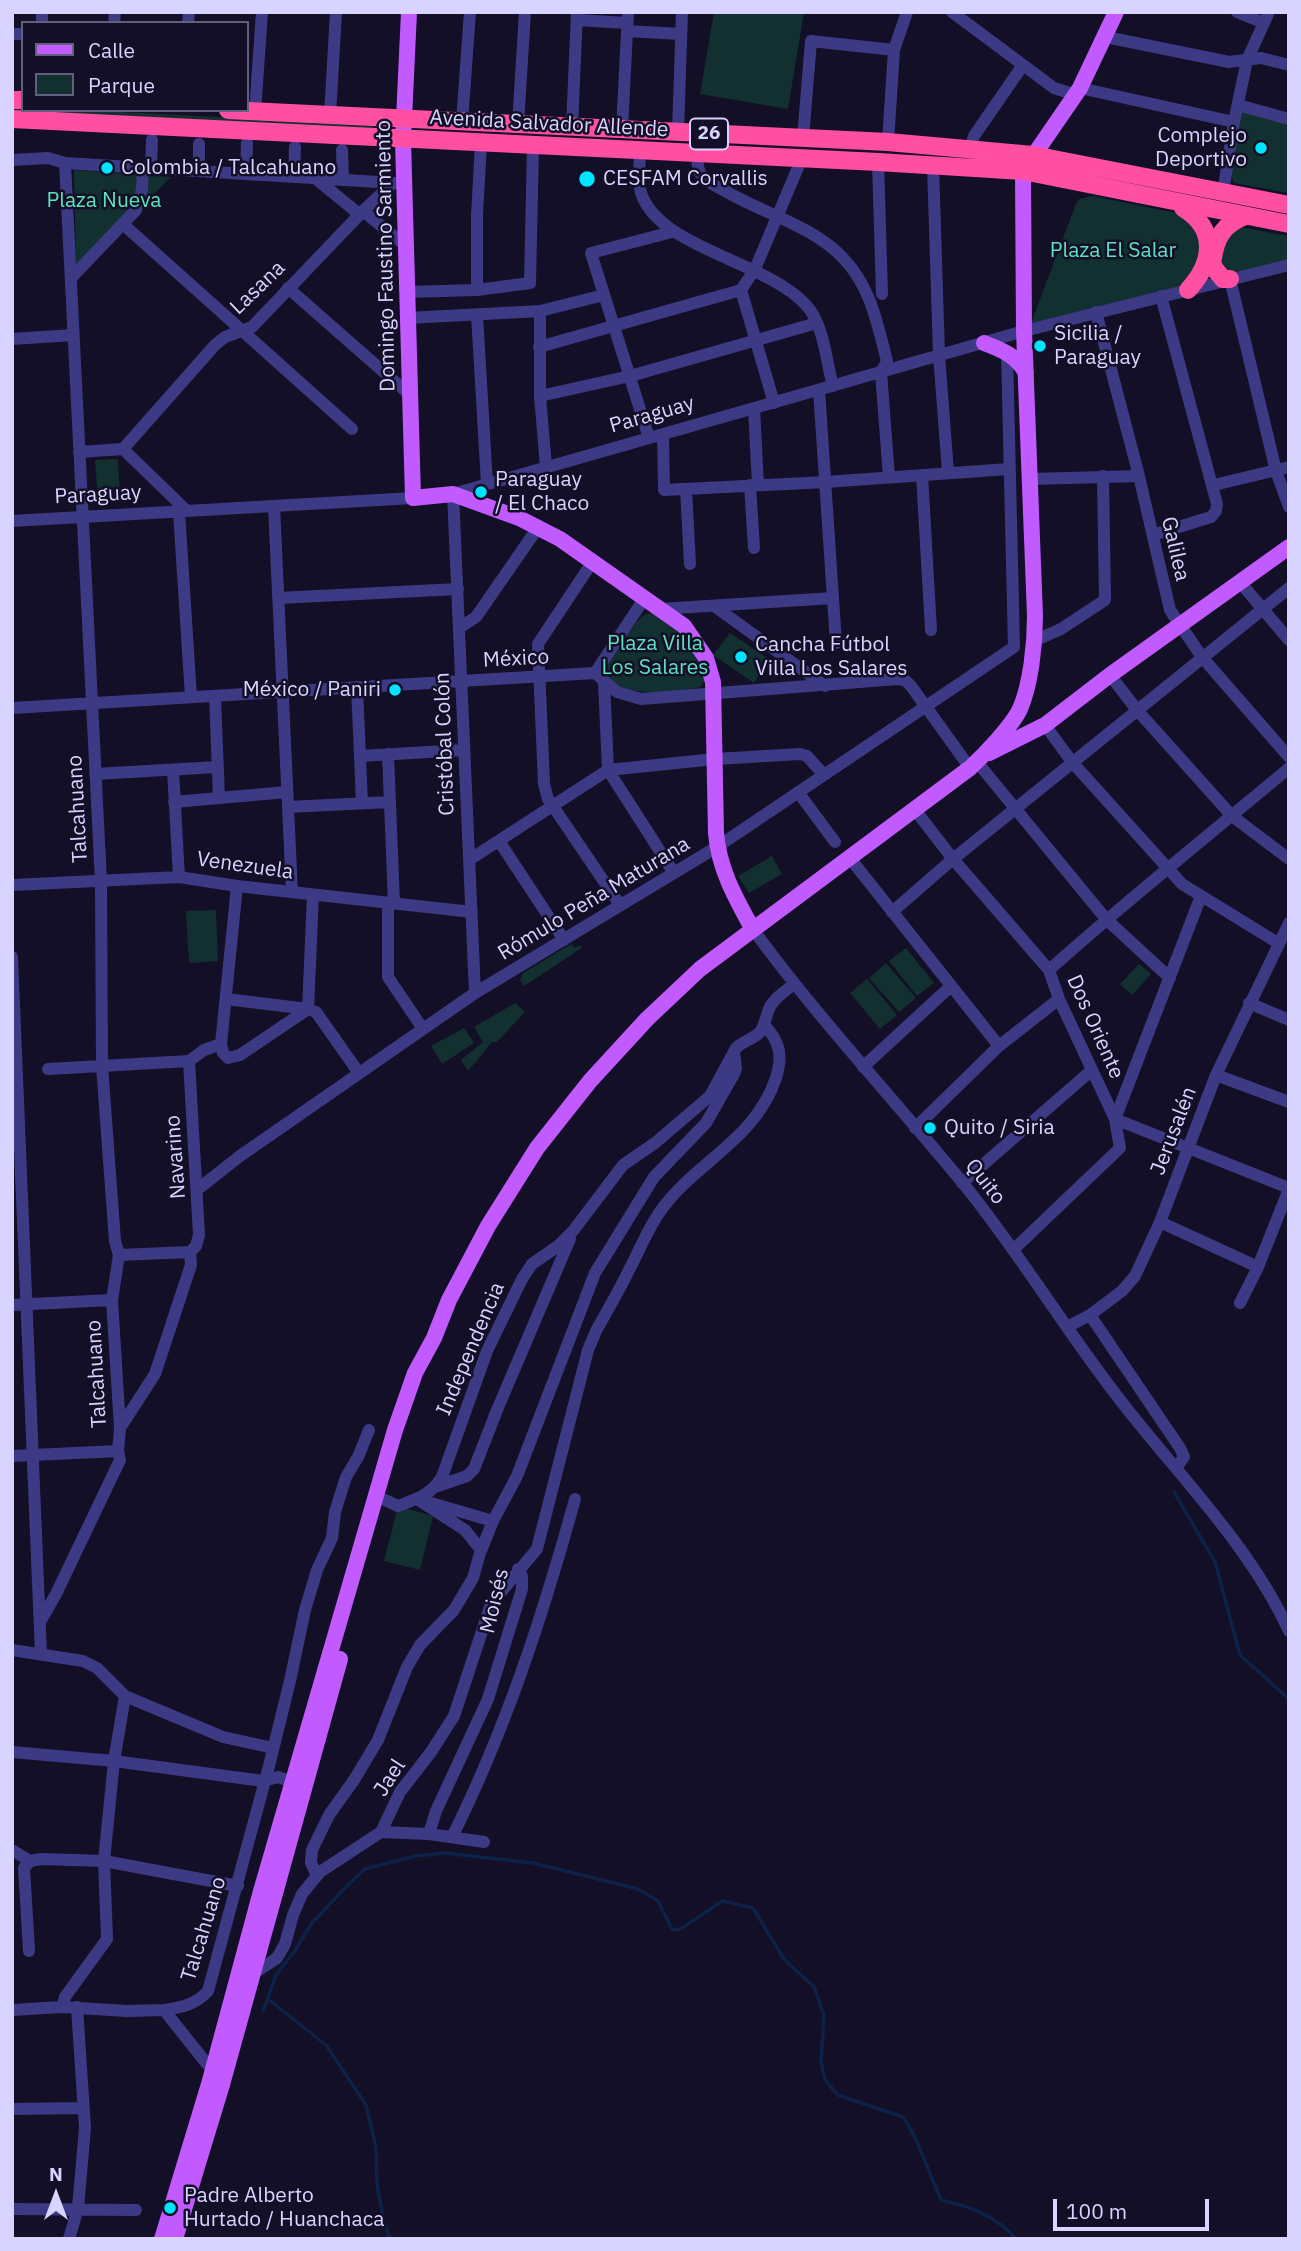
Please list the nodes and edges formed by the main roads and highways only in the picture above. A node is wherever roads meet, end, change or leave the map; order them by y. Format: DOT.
graph roads {
  1 [pos="409,12"];
  2 [pos="1110,13"];
  3 [pos="248,111"];
  4 [pos="12,119"];
  5 [pos="404,119"];
  6 [pos="627,130"];
  7 [pos="402,140"];
  8 [pos="636,151"];
  9 [pos="1033,155"];
  10 [pos="1023,172"];
  11 [pos="1173,203"];
  12 [pos="1289,205"];
  13 [pos="1245,216"];
  14 [pos="1289,224"];
  15 [pos="1212,261"];
  16 [pos="1230,279"];
  17 [pos="984,342"];
  18 [pos="1026,373"];
  19 [pos="413,498"];
  20 [pos="1289,547"];
  21 [pos="976,762"];
  22 [pos="752,928"];
  23 [pos="434,1338"];
  24 [pos="344,1625"];
  25 [pos="292,1782"];
  26 [pos="219,2070"];
  27 [pos="162,2239"];
  28 [pos="175,2239"];
  1 -- 5 [label="main road, Domingo Faustino Sarmiento"];
  2 -- 9 [label="main road"];
  3 -- 5 [label="highway, Avenida Salvador Allende / 26"];
  4 -- 7 [label="highway, Avenida Salvador Allende / 26"];
  5 -- 6 [label="highway, Avenida Salvador Allende / 26"];
  5 -- 7 [label="main road, Domingo Faustino Sarmiento"];
  6 -- 8 [label="highway"];
  6 -- 9 [label="highway, Avenida Salvador Allende / 26"];
  7 -- 8 [label="highway, Avenida Salvador Allende / 26"];
  7 -- 19 [label="main road, Domingo Faustino Sarmiento"];
  8 -- 10 [label="highway, Avenida Salvador Allende / 26"];
  9 -- 10 [label="main road"];
  9 -- 12 [label="highway, Avenida Salvador Allende / 26"];
  10 -- 11 [label="highway, Avenida Salvador Allende / 26"];
  10 -- 18 [label="main road"];
  11 -- 13 [label="highway, Avenida Salvador Allende / 26"];
  11 -- 15 [label="highway"];
  13 -- 14 [label="highway, Avenida Salvador Allende / 26"];
  13 -- 15 [label="highway"];
  15 -- 16 [label="highway"];
  17 -- 18 [label="main road"];
  18 -- 21 [label="main road"];
  19 -- 22 [label="main road, Paraguay"];
  20 -- 21 [label="main road"];
  21 -- 22 [label="main road"];
  22 -- 23 [label="main road"];
  23 -- 24 [label="main road"];
  23 -- 24 [label="main road"];
  24 -- 25 [label="main road"];
  25 -- 26 [label="main road"];
  25 -- 26 [label="main road"];
  26 -- 27 [label="main road"];
  26 -- 28 [label="main road"];
}
